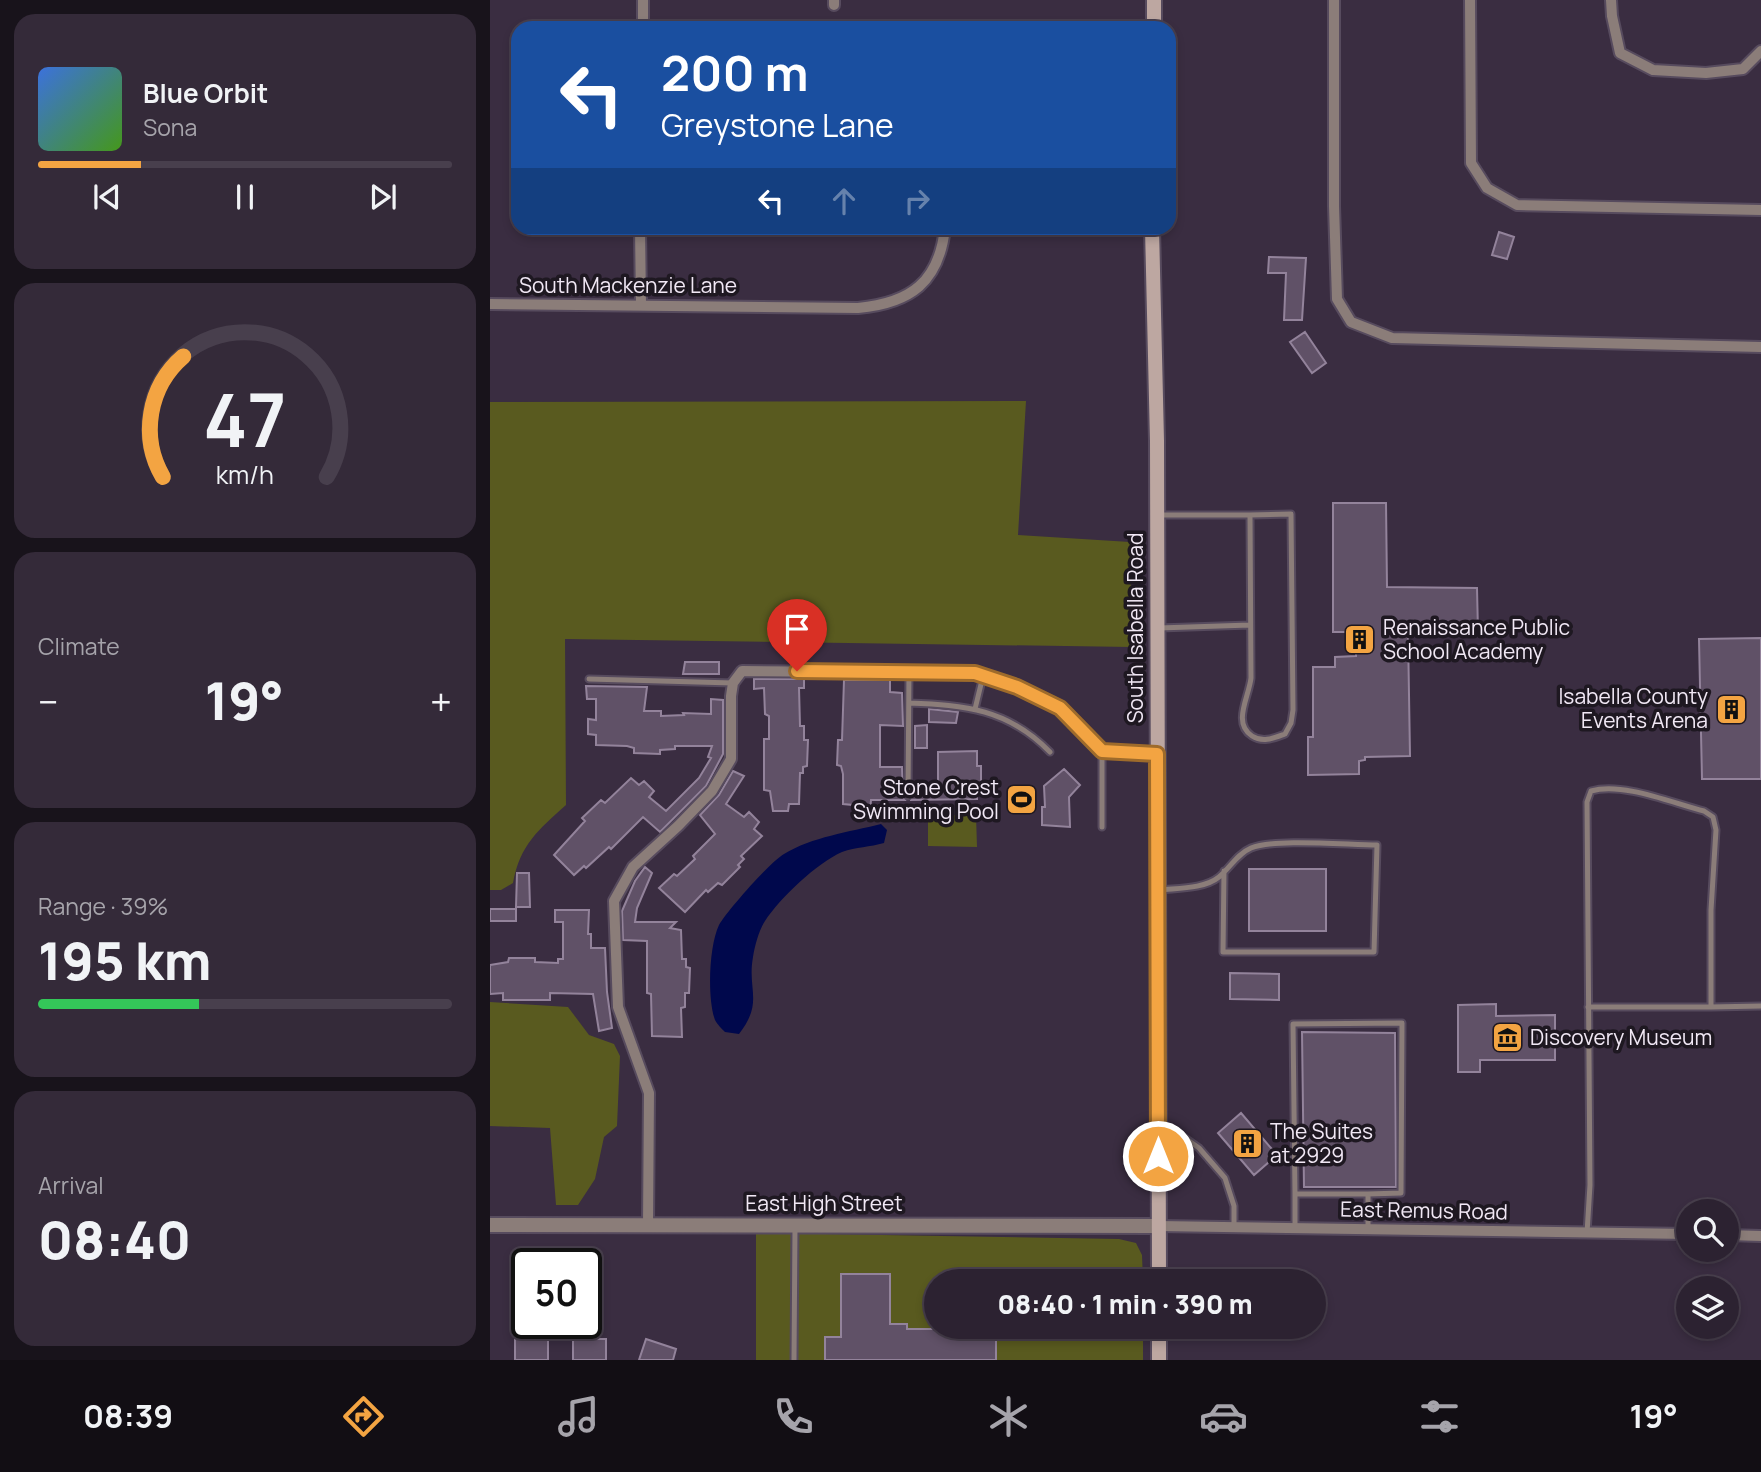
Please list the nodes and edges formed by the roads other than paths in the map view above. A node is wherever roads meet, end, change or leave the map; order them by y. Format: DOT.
graph roads {
  1 [pos="643,0"];
  2 [pos="1154,0"];
  3 [pos="1334,0"];
  4 [pos="1470,0"];
  5 [pos="1611,0"];
  6 [pos="643,21"];
  7 [pos="1154,21"];
  8 [pos="1761,51"];
  9 [pos="1761,210"];
  10 [pos="640,235"];
  11 [pos="944,235"];
  12 [pos="1152,235"];
  13 [pos="490,304"];
  14 [pos="641,305"];
  15 [pos="1761,347"];
  16 [pos="1157,515"];
  17 [pos="1250,515"];
  18 [pos="1250,625"];
  19 [pos="1157,628"];
  20 [pos="909,672"];
  21 [pos="983,676"];
  22 [pos="589,679"];
  23 [pos="733,682"];
  24 [pos="909,704"];
  25 [pos="975,709"];
  26 [pos="1102,751"];
  27 [pos="1051,752"];
  28 [pos="1157,754"];
  29 [pos="908,796"];
  30 [pos="1102,827"];
  31 [pos="1224,871"];
  32 [pos="1157,891"];
  33 [pos="1761,1006"];
  34 [pos="1588,1007"];
  35 [pos="1711,1007"];
  36 [pos="1158,1133"];
  37 [pos="1294,1194"];
  38 [pos="1368,1194"];
  39 [pos="648,1224"];
  40 [pos="490,1225"];
  41 [pos="795,1225"];
  42 [pos="1158,1226"];
  43 [pos="1234,1227"];
  44 [pos="1295,1228"];
  45 [pos="1368,1230"];
  46 [pos="1587,1233"];
  47 [pos="1676,1234"];
  48 [pos="1739,1235"];
  49 [pos="1761,1236"];
  50 [pos="1159,1269"];
  51 [pos="1159,1339"];
  52 [pos="794,1360"];
  53 [pos="1159,1360"];
  1 -- 6 [label="street"];
  2 -- 7 [label="main road"];
  3 -- 15 [label="street"];
  4 -- 9 [label="street"];
  5 -- 8 [label="street"];
  10 -- 14 [label="street"];
  11 -- 14 [label="street, South Mackenzie Lane"];
  12 -- 16 [label="main road, South Isabella Road"];
  13 -- 14 [label="street, South Mackenzie Lane"];
  16 -- 17 [label="lane"];
  16 -- 19 [label="main road, South Isabella Road"];
  17 -- 18 [label="lane"];
  17 -- 18 [label="lane"];
  18 -- 19 [label="lane"];
  19 -- 28 [label="main road, South Isabella Road"];
  20 -- 21 [label="street"];
  20 -- 23 [label="street"];
  20 -- 24 [label="lane"];
  21 -- 25 [label="lane"];
  21 -- 26 [label="street"];
  22 -- 23 [label="lane"];
  23 -- 39 [label="street"];
  24 -- 25 [label="lane"];
  24 -- 29 [label="lane"];
  25 -- 27 [label="lane"];
  26 -- 28 [label="street"];
  26 -- 30 [label="lane"];
  28 -- 32 [label="main road, South Isabella Road"];
  31 -- 31 [label="lane"];
  31 -- 32 [label="lane"];
  32 -- 36 [label="main road, South Isabella Road"];
  33 -- 35 [label="lane"];
  34 -- 35 [label="lane"];
  34 -- 35 [label="lane"];
  34 -- 46 [label="lane"];
  36 -- 42 [label="main road, South Isabella Road"];
  36 -- 43 [label="lane"];
  37 -- 38 [label="lane"];
  37 -- 38 [label="lane"];
  37 -- 44 [label="lane"];
  38 -- 45 [label="lane"];
  39 -- 40 [label="street, East High Street"];
  39 -- 41 [label="street, East High Street"];
  41 -- 42 [label="street, East High Street"];
  41 -- 52 [label="lane"];
  42 -- 43 [label="street, East Remus Road"];
  42 -- 50 [label="main road, South Isabella Road"];
  43 -- 44 [label="street, East Remus Road"];
  44 -- 45 [label="street, East Remus Road"];
  45 -- 46 [label="street, East Remus Road"];
  46 -- 47 [label="street, East Remus Road"];
  48 -- 49 [label="street"];
  51 -- 53 [label="main road"];
}
